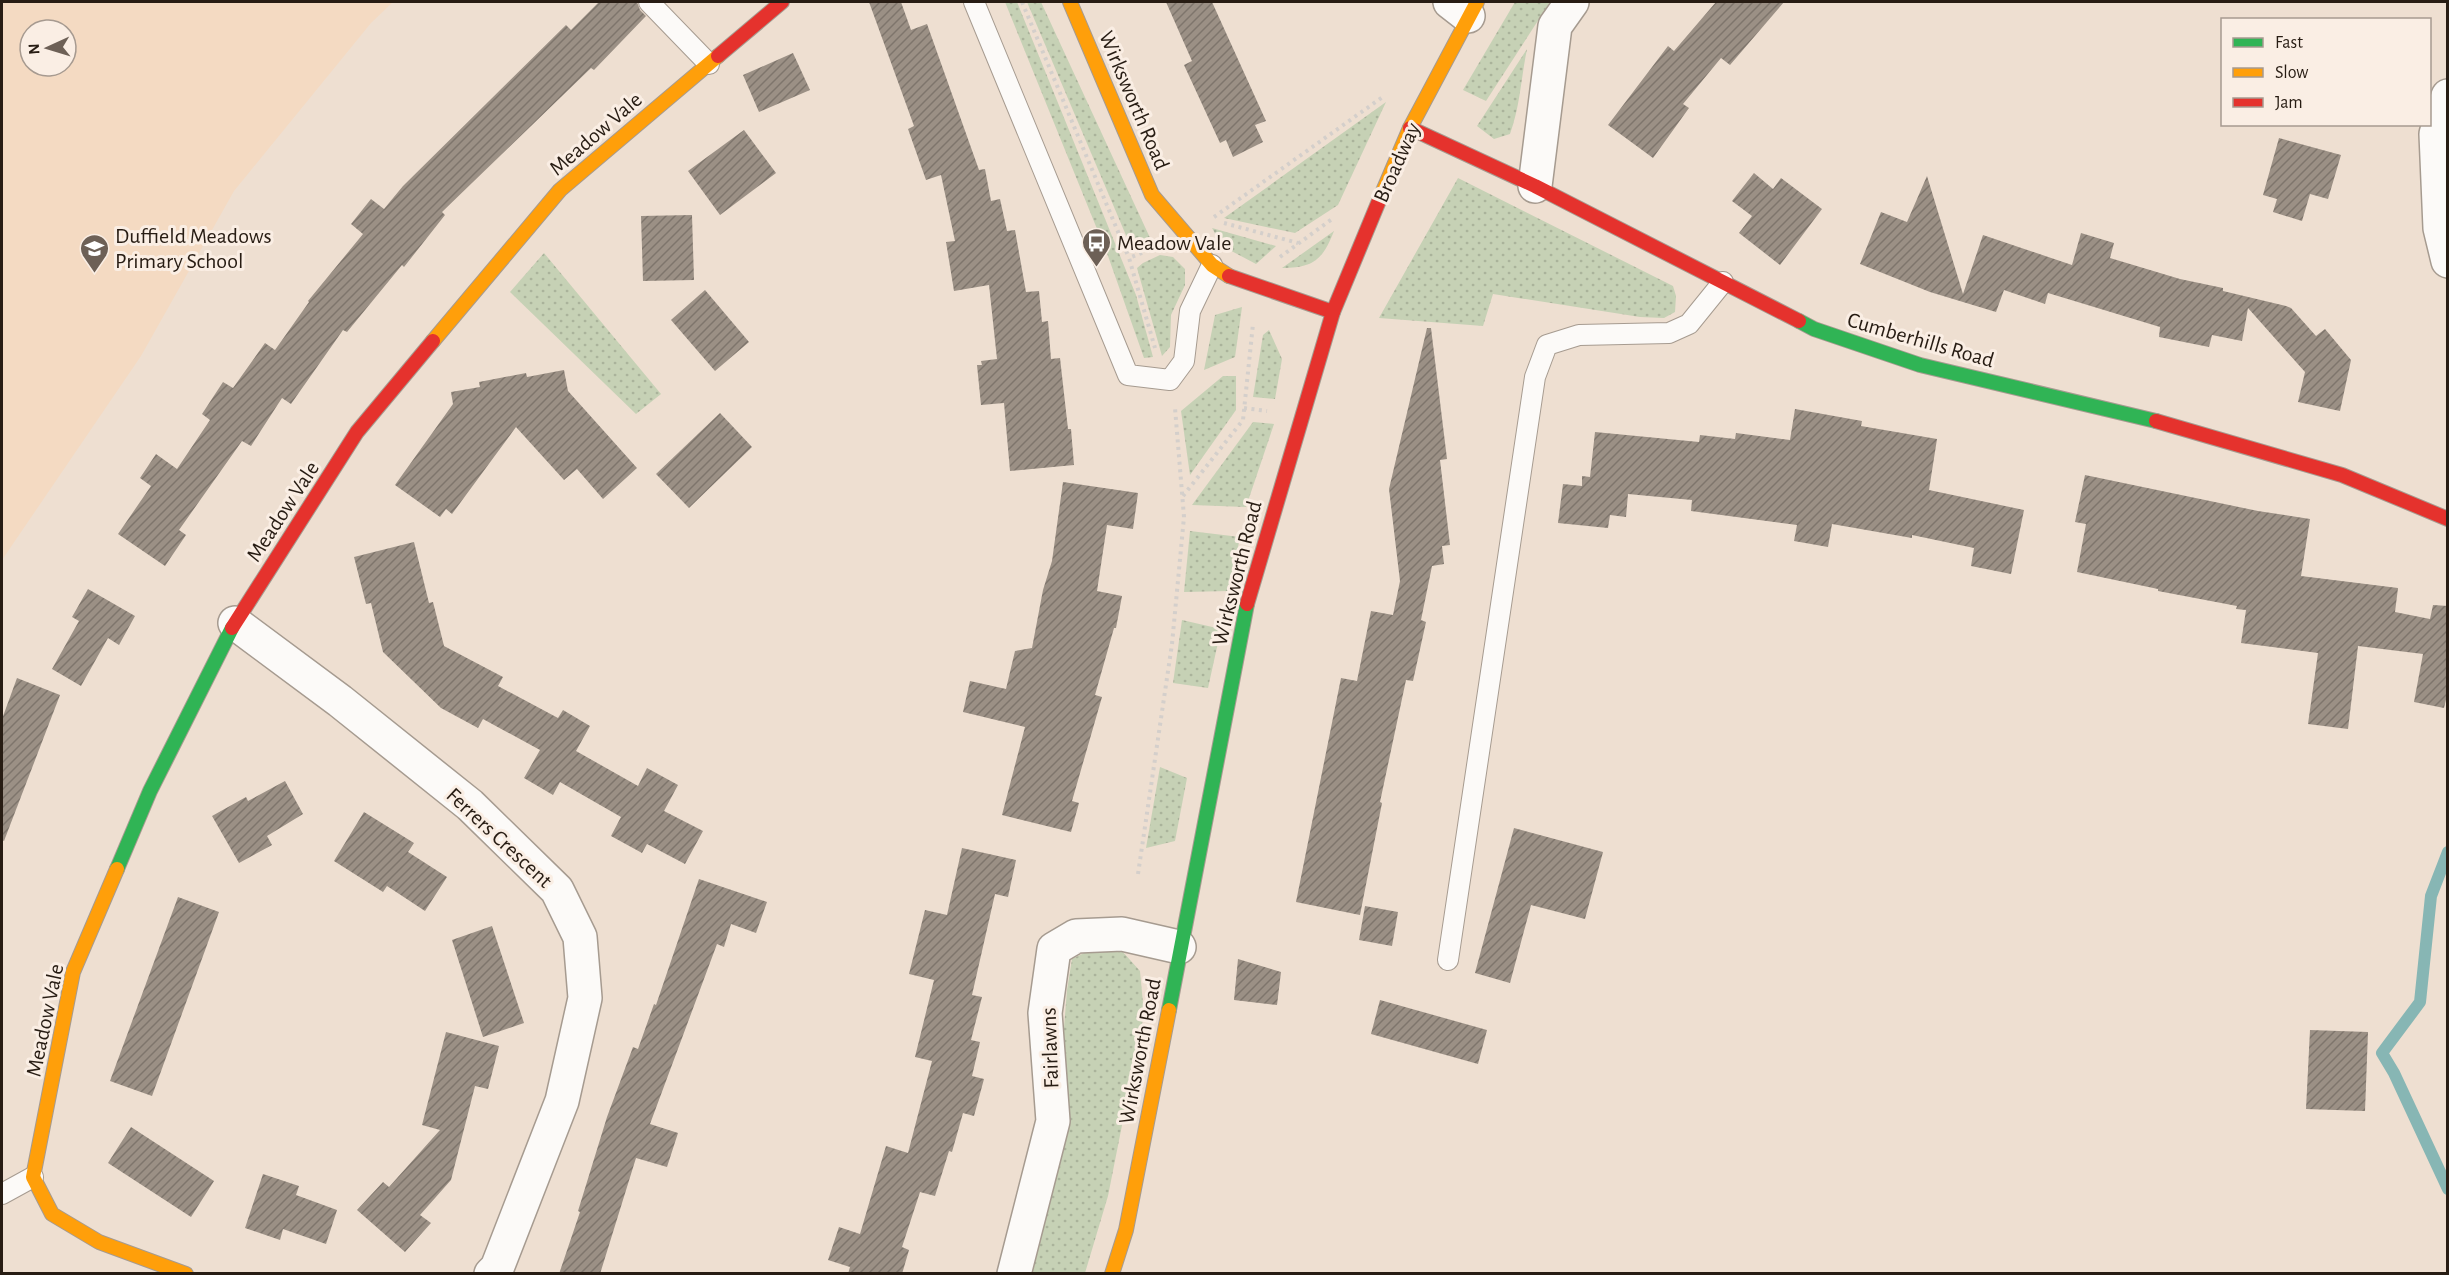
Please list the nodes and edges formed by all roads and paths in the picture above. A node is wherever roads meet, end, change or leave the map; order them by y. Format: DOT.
graph roads {
  1 [pos="649,2"];
  2 [pos="782,2"];
  3 [pos="974,2"];
  4 [pos="1022,2"];
  5 [pos="1070,2"];
  6 [pos="1572,2"];
  7 [pos="1465,6"];
  8 [pos="709,64"];
  9 [pos="2448,96"];
  10 [pos="1419,110"];
  11 [pos="1410,128"];
  12 [pos="1535,186"];
  13 [pos="1369,224"];
  14 [pos="1185,236"];
  15 [pos="1299,243"];
  16 [pos="1129,258"];
  17 [pos="2448,261"];
  18 [pos="1212,265"];
  19 [pos="1723,282"];
  20 [pos="1261,288"];
  21 [pos="1333,312"];
  22 [pos="1170,380"];
  23 [pos="1182,497"];
  24 [pos="2448,519"];
  25 [pos="235,623"];
  26 [pos="1138,874"];
  27 [pos="1179,947"];
  28 [pos="1448,960"];
  29 [pos="33,1177"];
  30 [pos="2,1194"];
  31 [pos="186,1274"];
  32 [pos="491,1274"];
  33 [pos="1014,1274"];
  34 [pos="1112,1274"];
  1 -- 8 [label="lane"];
  2 -- 8 [label="street, Meadow Vale"];
  3 -- 22 [label="lane"];
  4 -- 16 [label="path"];
  5 -- 14 [label="street, Wirksworth Road"];
  6 -- 12 [label="street"];
  7 -- 10 [label="street, Broadway"];
  8 -- 25 [label="street, Meadow Vale"];
  9 -- 17 [label="street"];
  10 -- 11 [label="street, Broadway"];
  10 -- 15 [label="path"];
  11 -- 12 [label="street, Cumberhills Road"];
  11 -- 13 [label="street, Broadway"];
  12 -- 19 [label="street, Cumberhills Road"];
  13 -- 15 [label="path"];
  13 -- 21 [label="street, Broadway"];
  14 -- 16 [label="path"];
  14 -- 18 [label="street, Wirksworth Road"];
  15 -- 20 [label="path"];
  16 -- 22 [label="path"];
  18 -- 20 [label="street, Wirksworth Road"];
  18 -- 22 [label="lane"];
  19 -- 24 [label="street, Cumberhills Road"];
  19 -- 28 [label="lane"];
  20 -- 21 [label="street, Wirksworth Road"];
  20 -- 23 [label="path"];
  21 -- 27 [label="street, Wirksworth Road"];
  22 -- 23 [label="path"];
  23 -- 26 [label="path"];
  25 -- 29 [label="street, Meadow Vale"];
  25 -- 32 [label="street, Ferrers Crescent"];
  27 -- 33 [label="street, Fairlawns"];
  27 -- 34 [label="street, Wirksworth Road"];
  29 -- 30 [label="lane"];
  29 -- 31 [label="street"];
}
